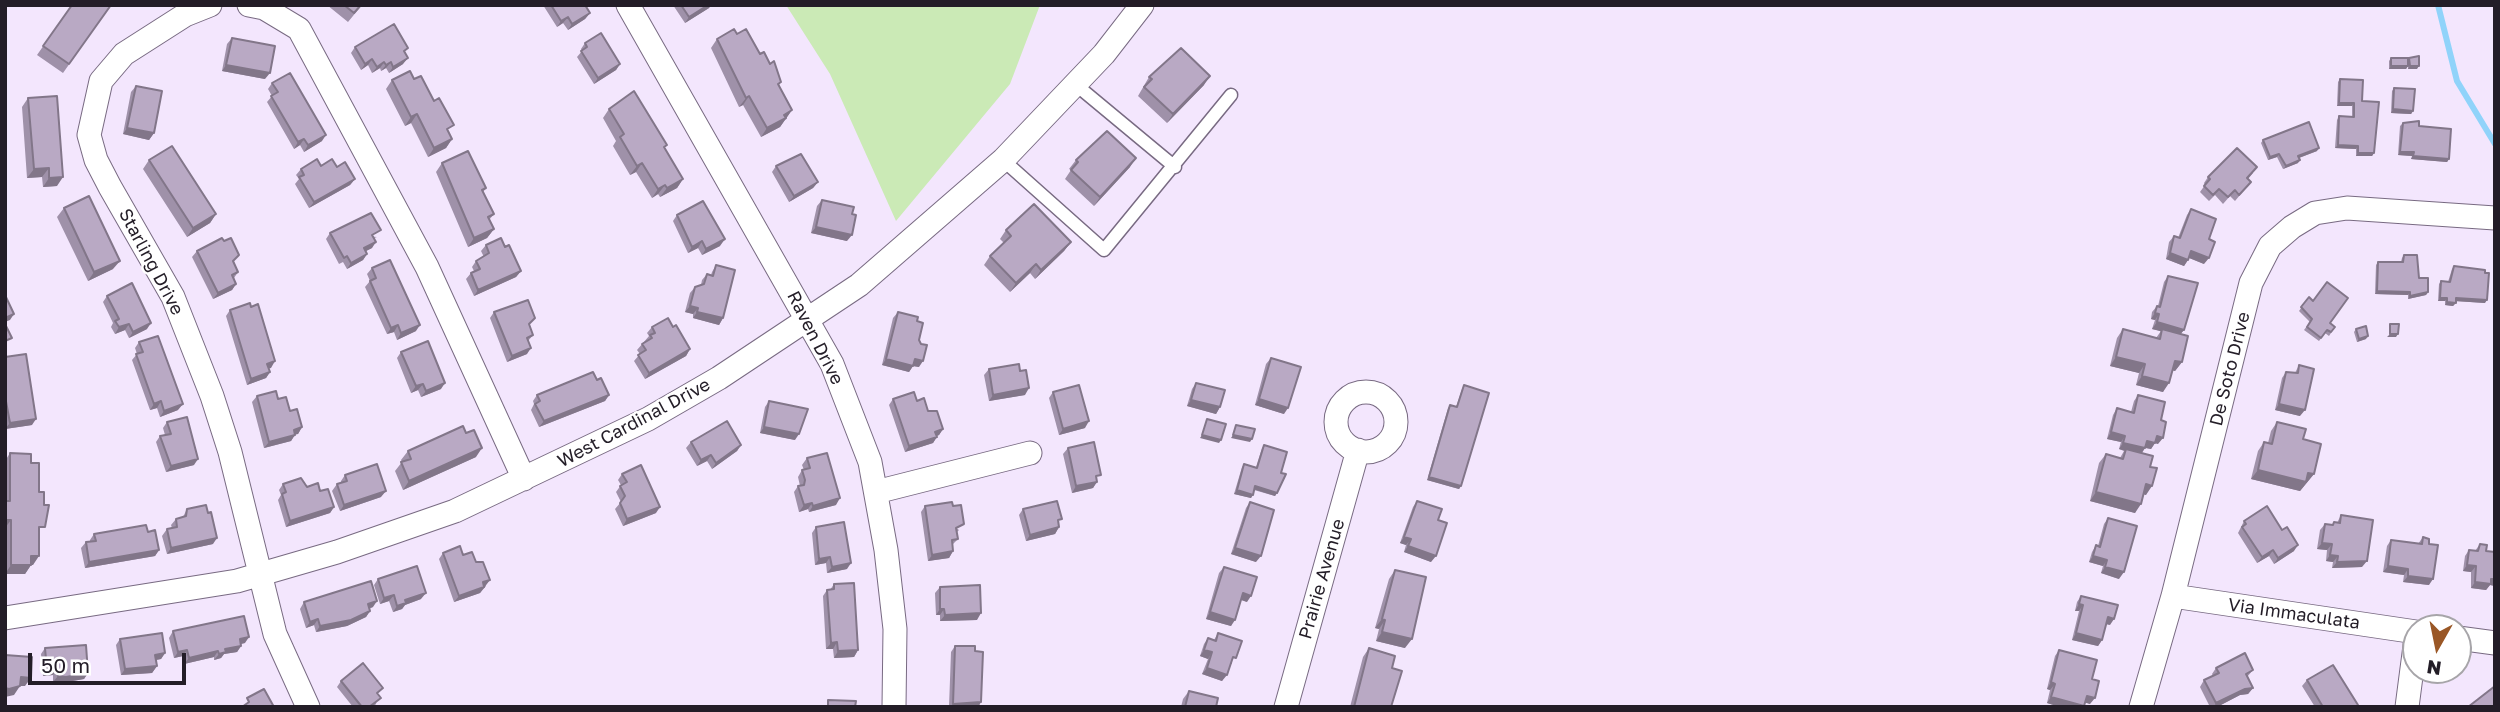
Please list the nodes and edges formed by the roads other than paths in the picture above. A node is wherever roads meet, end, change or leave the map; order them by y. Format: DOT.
graph roads {
  1 [pos="209,5"];
  2 [pos="249,5"];
  3 [pos="628,5"];
  4 [pos="1142,5"];
  5 [pos="1076,84"];
  6 [pos="1231,95"];
  7 [pos="1003,160"];
  8 [pos="1175,167"];
  9 [pos="2486,218"];
  10 [pos="807,320"];
  11 [pos="1358,450"];
  12 [pos="1030,453"];
  13 [pos="524,479"];
  14 [pos="876,492"];
  15 [pos="261,574"];
  16 [pos="2173,596"];
  17 [pos="5,618"];
  18 [pos="2402,630"];
  19 [pos="2472,640"];
  20 [pos="2495,643"];
  21 [pos="2410,684"];
  22 [pos="308,707"];
  23 [pos="894,707"];
  24 [pos="1286,707"];
  25 [pos="2141,707"];
  26 [pos="2407,707"];
  1 -- 15 [label="street, Starling Drive"];
  2 -- 13 [label="street"];
  3 -- 10 [label="street, Raven Drive"];
  4 -- 5 [label="street, West Cardinal Drive"];
  5 -- 7 [label="street, West Cardinal Drive"];
  5 -- 8 [label="lane"];
  6 -- 8 [label="lane"];
  7 -- 8 [label="lane"];
  7 -- 10 [label="street, West Cardinal Drive"];
  9 -- 16 [label="street, De Soto Drive"];
  10 -- 13 [label="street, West Cardinal Drive"];
  10 -- 14 [label="street, Raven Drive"];
  11 -- 24 [label="street, Prairie Avenue"];
  12 -- 14 [label="street"];
  13 -- 15 [label="street, West Cardinal Drive"];
  14 -- 23 [label="street, Raven Drive"];
  15 -- 17 [label="street, West Cardinal Drive"];
  15 -- 22 [label="street, Starling Drive"];
  16 -- 18 [label="street, Via Immaculata"];
  16 -- 25 [label="street, De Soto Drive"];
  19 -- 20 [label="street"];
  21 -- 26 [label="street"];
}
